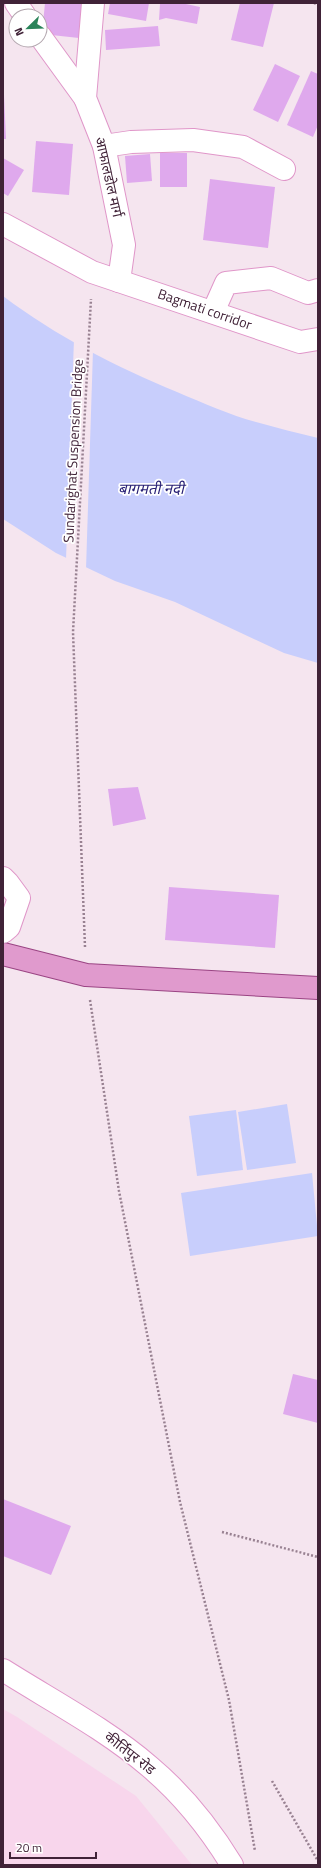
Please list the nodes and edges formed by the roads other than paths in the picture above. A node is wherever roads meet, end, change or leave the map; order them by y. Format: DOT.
graph roads {
  1 [pos="93,3"];
  2 [pos="48,47"];
  3 [pos="86,98"];
  4 [pos="104,146"];
  5 [pos="284,169"];
  6 [pos="3,224"];
  7 [pos="119,281"];
  8 [pos="318,290"];
  9 [pos="212,312"];
  10 [pos="318,339"];
  11 [pos="3,878"];
  12 [pos="3,932"];
  13 [pos="3,954"];
  14 [pos="318,988"];
  15 [pos="3,1670"];
  16 [pos="232,1865"];
  1 -- 3 [label="street, आफालडोल मार्ग"];
  2 -- 3 [label="street"];
  3 -- 4 [label="street, आफालडोल मार्ग"];
  4 -- 5 [label="street"];
  4 -- 7 [label="street, आफालडोल मार्ग"];
  6 -- 7 [label="street, Bagmati corridor"];
  7 -- 9 [label="street, Bagmati corridor"];
  8 -- 9 [label="street"];
  9 -- 10 [label="street, Bagmati corridor"];
  11 -- 12 [label="street"];
  13 -- 14 [label="main road"];
  15 -- 16 [label="street, कीर्तिपुर रोड"];
}
